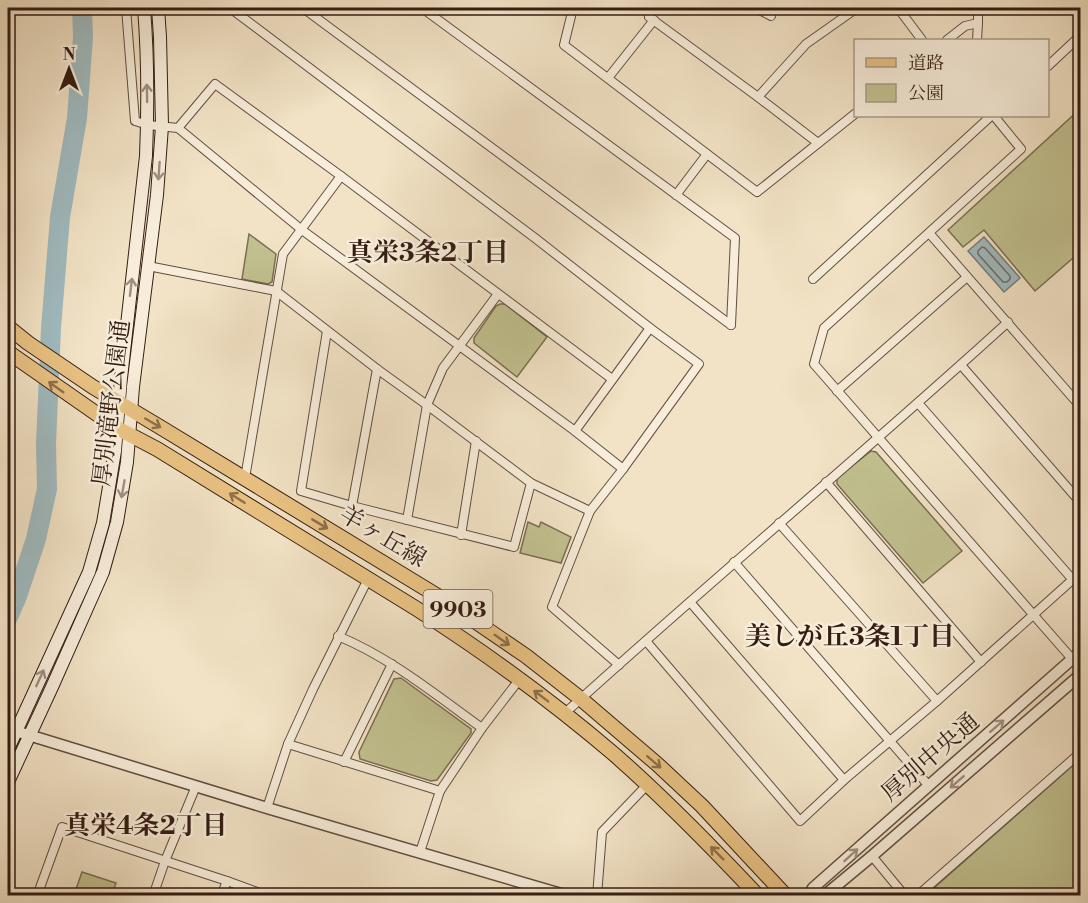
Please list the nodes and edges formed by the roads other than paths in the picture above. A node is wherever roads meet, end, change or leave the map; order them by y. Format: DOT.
graph roads {
  1 [pos="126,8"];
  2 [pos="144,8"];
  3 [pos="158,8"];
  4 [pos="230,8"];
  5 [pos="303,8"];
  6 [pos="422,8"];
  7 [pos="573,8"];
  8 [pos="652,8"];
  9 [pos="756,8"];
  10 [pos="772,8"];
  11 [pos="857,8"];
  12 [pos="898,8"];
  13 [pos="978,8"];
  14 [pos="654,20"];
  15 [pos="978,23"];
  16 [pos="1080,36"];
  17 [pos="921,39"];
  18 [pos="948,39"];
  19 [pos="977,39"];
  20 [pos="1049,64"];
  21 [pos="608,78"];
  22 [pos="758,97"];
  23 [pos="854,114"];
  24 [pos="992,117"];
  25 [pos="994,117"];
  26 [pos="148,125"];
  27 [pos="162,126"];
  28 [pos="178,128"];
  29 [pos="818,143"];
  30 [pos="707,154"];
  31 [pos="341,176"];
  32 [pos="676,195"];
  33 [pos="302,230"];
  34 [pos="930,234"];
  35 [pos="148,266"];
  36 [pos="967,276"];
  37 [pos="813,279"];
  38 [pos="276,291"];
  39 [pos="498,294"];
  40 [pos="1008,322"];
  41 [pos="8,327"];
  42 [pos="650,328"];
  43 [pos="327,331"];
  44 [pos="459,346"];
  45 [pos="8,352"];
  46 [pos="961,365"];
  47 [pos="377,369"];
  48 [pos="612,379"];
  49 [pos="837,391"];
  50 [pos="918,402"];
  51 [pos="1080,403"];
  52 [pos="427,405"];
  53 [pos="125,406"];
  54 [pos="575,431"];
  55 [pos="123,432"];
  56 [pos="878,438"];
  57 [pos="476,441"];
  58 [pos="623,469"];
  59 [pos="245,478"];
  60 [pos="826,482"];
  61 [pos="531,483"];
  62 [pos="1080,502"];
  63 [pos="352,506"];
  64 [pos="590,511"];
  65 [pos="406,520"];
  66 [pos="779,523"];
  67 [pos="461,535"];
  68 [pos="734,562"];
  69 [pos="1080,573"];
  70 [pos="368,579"];
  71 [pos="1073,580"];
  72 [pos="690,602"];
  73 [pos="1034,615"];
  74 [pos="338,636"];
  75 [pos="646,641"];
  76 [pos="1077,655"];
  77 [pos="981,662"];
  78 [pos="392,664"];
  79 [pos="619,665"];
  80 [pos="1080,669"];
  81 [pos="1080,675"];
  82 [pos="519,680"];
  83 [pos="581,699"];
  84 [pos="937,701"];
  85 [pos="564,714"];
  86 [pos="482,728"];
  87 [pos="16,731"];
  88 [pos="29,736"];
  89 [pos="890,741"];
  90 [pos="288,744"];
  91 [pos="8,748"];
  92 [pos="1080,753"];
  93 [pos="344,762"];
  94 [pos="844,780"];
  95 [pos="8,782"];
  96 [pos="647,784"];
  97 [pos="196,786"];
  98 [pos="929,786"];
  99 [pos="440,791"];
  100 [pos="267,808"];
  101 [pos="420,852"];
  102 [pos="872,856"];
  103 [pos="165,861"];
  104 [pos="227,881"];
  105 [pos="37,896"];
  106 [pos="153,896"];
  107 [pos="221,896"];
  108 [pos="268,896"];
  109 [pos="568,896"];
  110 [pos="597,896"];
  111 [pos="758,896"];
  112 [pos="786,896"];
  113 [pos="809,896"];
  114 [pos="824,896"];
  115 [pos="905,896"];
  116 [pos="917,896"];
  1 -- 26 [label="street"];
  26 -- 2 [label="main road, 厚別滝野公園通, one-way"];
  3 -- 27 [label="main road, 厚別滝野公園通"];
  4 -- 42 [label="street"];
  5 -- 32 [label="street"];
  6 -- 32 [label="street"];
  7 -- 21 [label="street"];
  8 -- 14 [label="street"];
  9 -- 10 [label="street"];
  11 -- 22 [label="street"];
  12 -- 17 [label="street"];
  13 -- 15 [label="street"];
  14 -- 21 [label="street"];
  14 -- 22 [label="street"];
  15 -- 18 [label="street"];
  15 -- 19 [label="street"];
  16 -- 20 [label="street"];
  21 -- 30 [label="street"];
  22 -- 29 [label="street"];
  23 -- 29 [label="street"];
  24 -- 37 [label="street"];
  25 -- 34 [label="street"];
  26 -- 27 [label="street"];
  53 -- 26 [label="main road, 厚別滝野公園通, one-way"];
  27 -- 28 [label="street"];
  27 -- 35 [label="main road, 厚別滝野公園通, one-way"];
  28 -- 31 [label="street"];
  28 -- 33 [label="street"];
  29 -- 30 [label="street"];
  30 -- 32 [label="street"];
  31 -- 33 [label="street"];
  31 -- 39 [label="street"];
  33 -- 38 [label="street"];
  33 -- 44 [label="street"];
  34 -- 36 [label="street"];
  34 -- 49 [label="street"];
  35 -- 38 [label="street"];
  35 -- 53 [label="main road, 厚別滝野公園通"];
  36 -- 40 [label="street"];
  36 -- 49 [label="street"];
  38 -- 43 [label="street"];
  38 -- 59 [label="street"];
  39 -- 44 [label="street"];
  39 -- 48 [label="street"];
  40 -- 46 [label="street"];
  40 -- 51 [label="street"];
  41 -- 53 [label="main road, 羊ヶ丘線 / 9903"];
  42 -- 48 [label="street"];
  42 -- 58 [label="street"];
  43 -- 47 [label="street"];
  43 -- 63 [label="street"];
  44 -- 52 [label="street"];
  44 -- 54 [label="street"];
  55 -- 45 [label="main road, 羊ヶ丘線 / 9903, one-way"];
  46 -- 50 [label="street"];
  46 -- 62 [label="street"];
  47 -- 52 [label="street"];
  47 -- 63 [label="street"];
  48 -- 54 [label="street"];
  49 -- 56 [label="street"];
  50 -- 56 [label="street"];
  50 -- 71 [label="street"];
  52 -- 57 [label="street"];
  52 -- 65 [label="street"];
  53 -- 55 [label="main road, 厚別滝野公園通"];
  53 -- 59 [label="main road, 羊ヶ丘線 / 9903, one-way"];
  54 -- 58 [label="street"];
  70 -- 55 [label="main road, 羊ヶ丘線 / 9903, one-way"];
  87 -- 55 [label="main road, 厚別滝野公園通, one-way"];
  55 -- 88 [label="main road, 厚別滝野公園通, one-way"];
  56 -- 60 [label="street"];
  56 -- 73 [label="street"];
  57 -- 61 [label="street"];
  57 -- 67 [label="street"];
  58 -- 64 [label="street"];
  59 -- 83 [label="main road, 羊ヶ丘線 / 9903, one-way"];
  60 -- 66 [label="street"];
  60 -- 77 [label="street"];
  61 -- 64 [label="street"];
  61 -- 67 [label="street"];
  63 -- 65 [label="street"];
  64 -- 79 [label="street"];
  65 -- 67 [label="street"];
  66 -- 68 [label="street"];
  66 -- 84 [label="street"];
  68 -- 72 [label="street"];
  68 -- 89 [label="street"];
  69 -- 71 [label="street"];
  70 -- 74 [label="street"];
  70 -- 82 [label="main road, 羊ヶ丘線 / 9903"];
  71 -- 73 [label="street"];
  72 -- 75 [label="street"];
  72 -- 94 [label="street"];
  73 -- 76 [label="street"];
  73 -- 77 [label="street"];
  74 -- 78 [label="street"];
  74 -- 90 [label="street"];
  75 -- 79 [label="street"];
  75 -- 94 [label="street"];
  76 -- 80 [label="street"];
  98 -- 76 [label="street, 厚別中央通, one-way"];
  77 -- 84 [label="street"];
  78 -- 86 [label="street"];
  78 -- 93 [label="street"];
  79 -- 83 [label="street"];
  81 -- 102 [label="street, 厚別中央通, one-way"];
  85 -- 82 [label="main road, 羊ヶ丘線 / 9903, one-way"];
  82 -- 86 [label="street"];
  83 -- 85 [label="street"];
  83 -- 112 [label="main road, 羊ヶ丘線 / 9903, one-way"];
  84 -- 89 [label="street"];
  85 -- 96 [label="main road, 羊ヶ丘線 / 9903"];
  86 -- 99 [label="street"];
  87 -- 88 [label="street"];
  87 -- 91 [label="main road, 厚別滝野公園通"];
  88 -- 95 [label="main road, 厚別滝野公園通"];
  88 -- 97 [label="street"];
  89 -- 94 [label="street"];
  89 -- 98 [label="street"];
  90 -- 93 [label="street"];
  90 -- 100 [label="street"];
  92 -- 116 [label="street"];
  93 -- 99 [label="street"];
  96 -- 110 [label="street"];
  111 -- 96 [label="main road, 羊ヶ丘線 / 9903, one-way"];
  97 -- 100 [label="street"];
  97 -- 103 [label="street"];
  113 -- 98 [label="street, 厚別中央通, one-way"];
  99 -- 101 [label="street"];
  100 -- 101 [label="street"];
  101 -- 109 [label="street"];
  102 -- 114 [label="street, 厚別中央通"];
  102 -- 115 [label="street"];
  103 -- 104 [label="street"];
  103 -- 105 [label="street"];
  103 -- 106 [label="street"];
  104 -- 107 [label="street"];
  104 -- 108 [label="street"];
}
